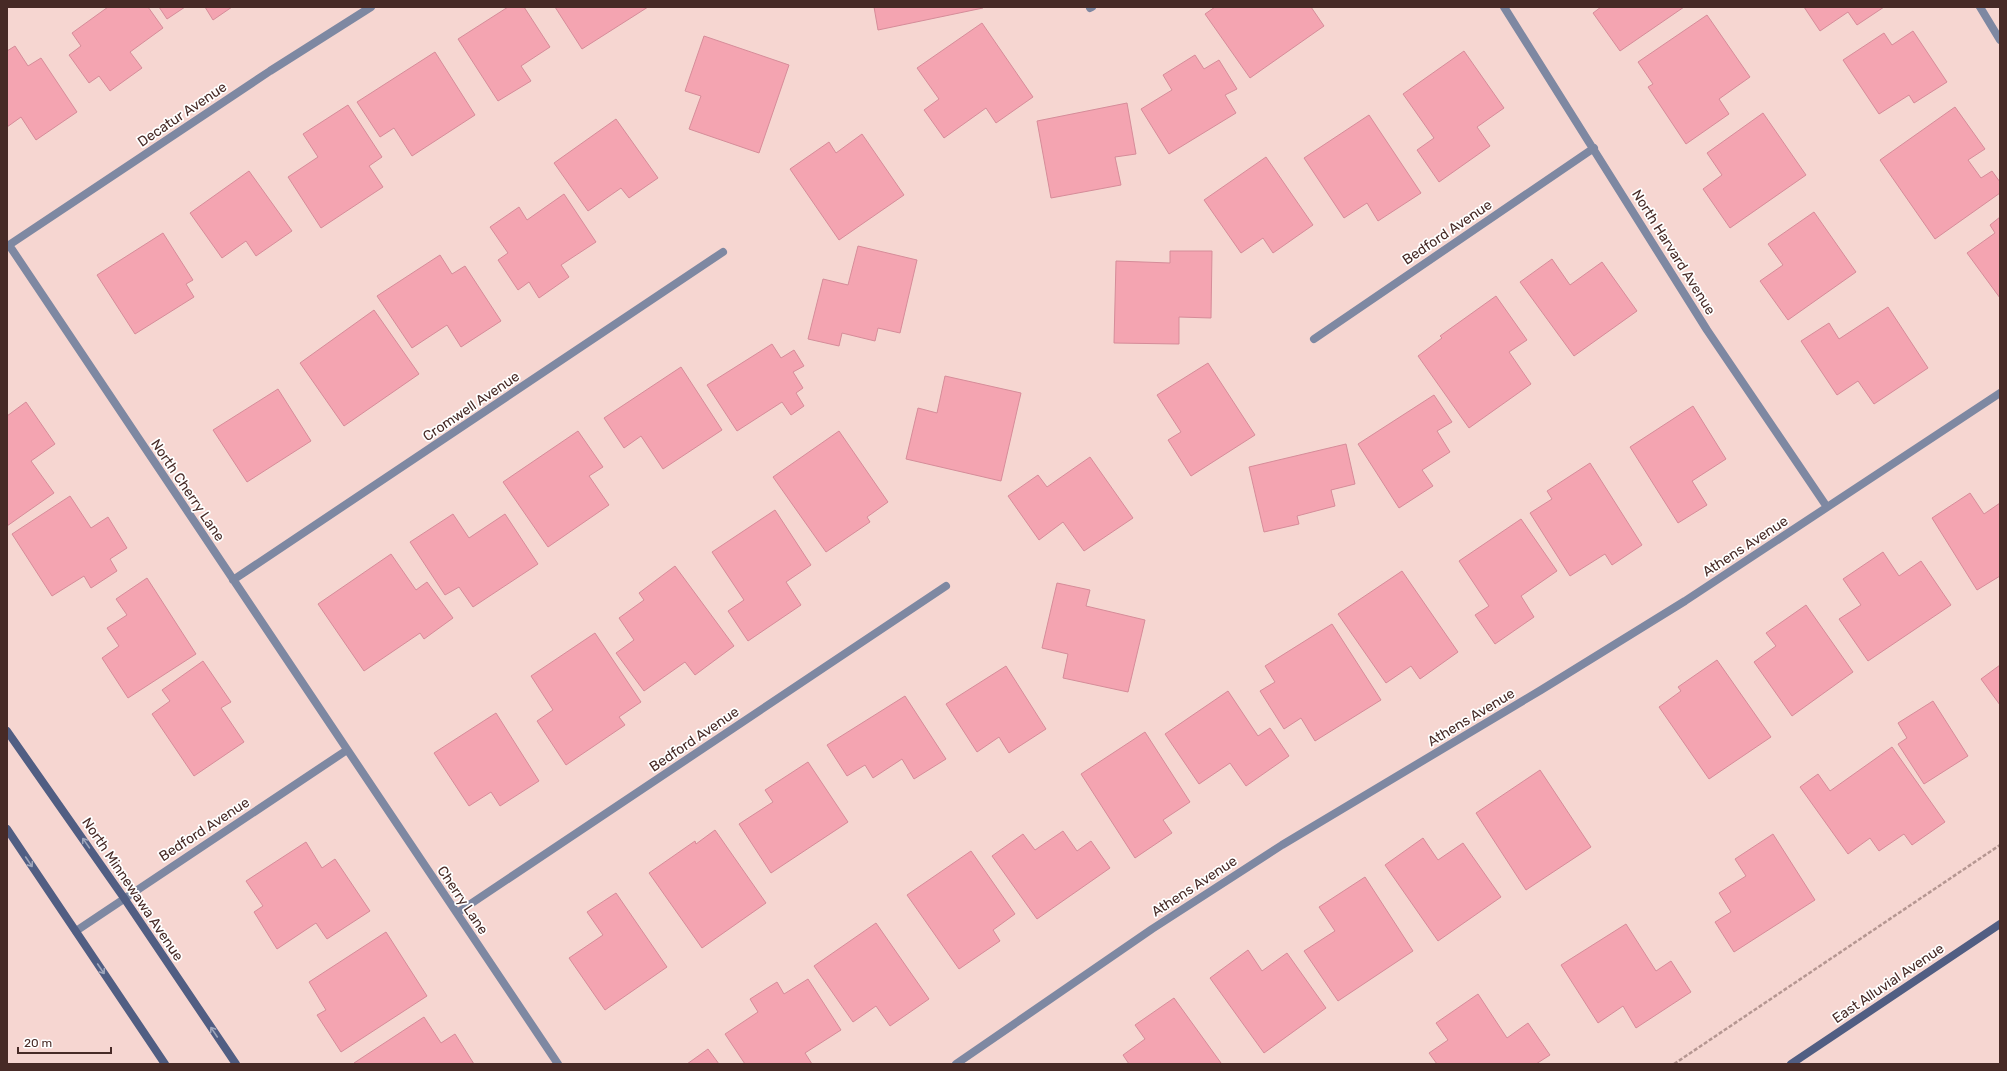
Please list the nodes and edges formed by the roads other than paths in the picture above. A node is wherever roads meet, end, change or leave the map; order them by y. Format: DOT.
graph roads {
  1 [pos="371,7"];
  2 [pos="1504,7"];
  3 [pos="1980,7"];
  4 [pos="2000,40"];
  5 [pos="1594,148"];
  6 [pos="9,245"];
  7 [pos="724,252"];
  8 [pos="1314,339"];
  9 [pos="2000,394"];
  10 [pos="1827,507"];
  11 [pos="233,580"];
  12 [pos="946,586"];
  13 [pos="7,731"];
  14 [pos="347,750"];
  15 [pos="7,829"];
  16 [pos="124,898"];
  17 [pos="457,914"];
  18 [pos="2000,924"];
  19 [pos="76,931"];
  20 [pos="164,1064"];
  21 [pos="236,1064"];
  22 [pos="558,1064"];
  23 [pos="956,1064"];
  24 [pos="1791,1064"];
  1 -- 6 [label="street, Decatur Avenue"];
  2 -- 5 [label="street, North Harvard Avenue"];
  3 -- 4 [label="street"];
  5 -- 8 [label="street, Bedford Avenue"];
  5 -- 10 [label="street, North Harvard Avenue"];
  6 -- 11 [label="street, North Cherry Lane"];
  7 -- 11 [label="street, Cromwell Avenue"];
  9 -- 10 [label="street, Athens Avenue"];
  10 -- 23 [label="street, Athens Avenue"];
  11 -- 14 [label="street, North Cherry Lane"];
  12 -- 17 [label="street, Bedford Avenue"];
  16 -- 13 [label="main road, North Minnewawa Avenue, one-way"];
  14 -- 16 [label="street, Bedford Avenue"];
  14 -- 17 [label="street, Cherry Lane"];
  15 -- 19 [label="main road, one-way"];
  16 -- 19 [label="street, Bedford Avenue"];
  21 -- 16 [label="main road, North Minnewawa Avenue, one-way"];
  17 -- 22 [label="street, Cherry Lane"];
  18 -- 24 [label="main road, East Alluvial Avenue"];
  19 -- 20 [label="main road, one-way"];
}
